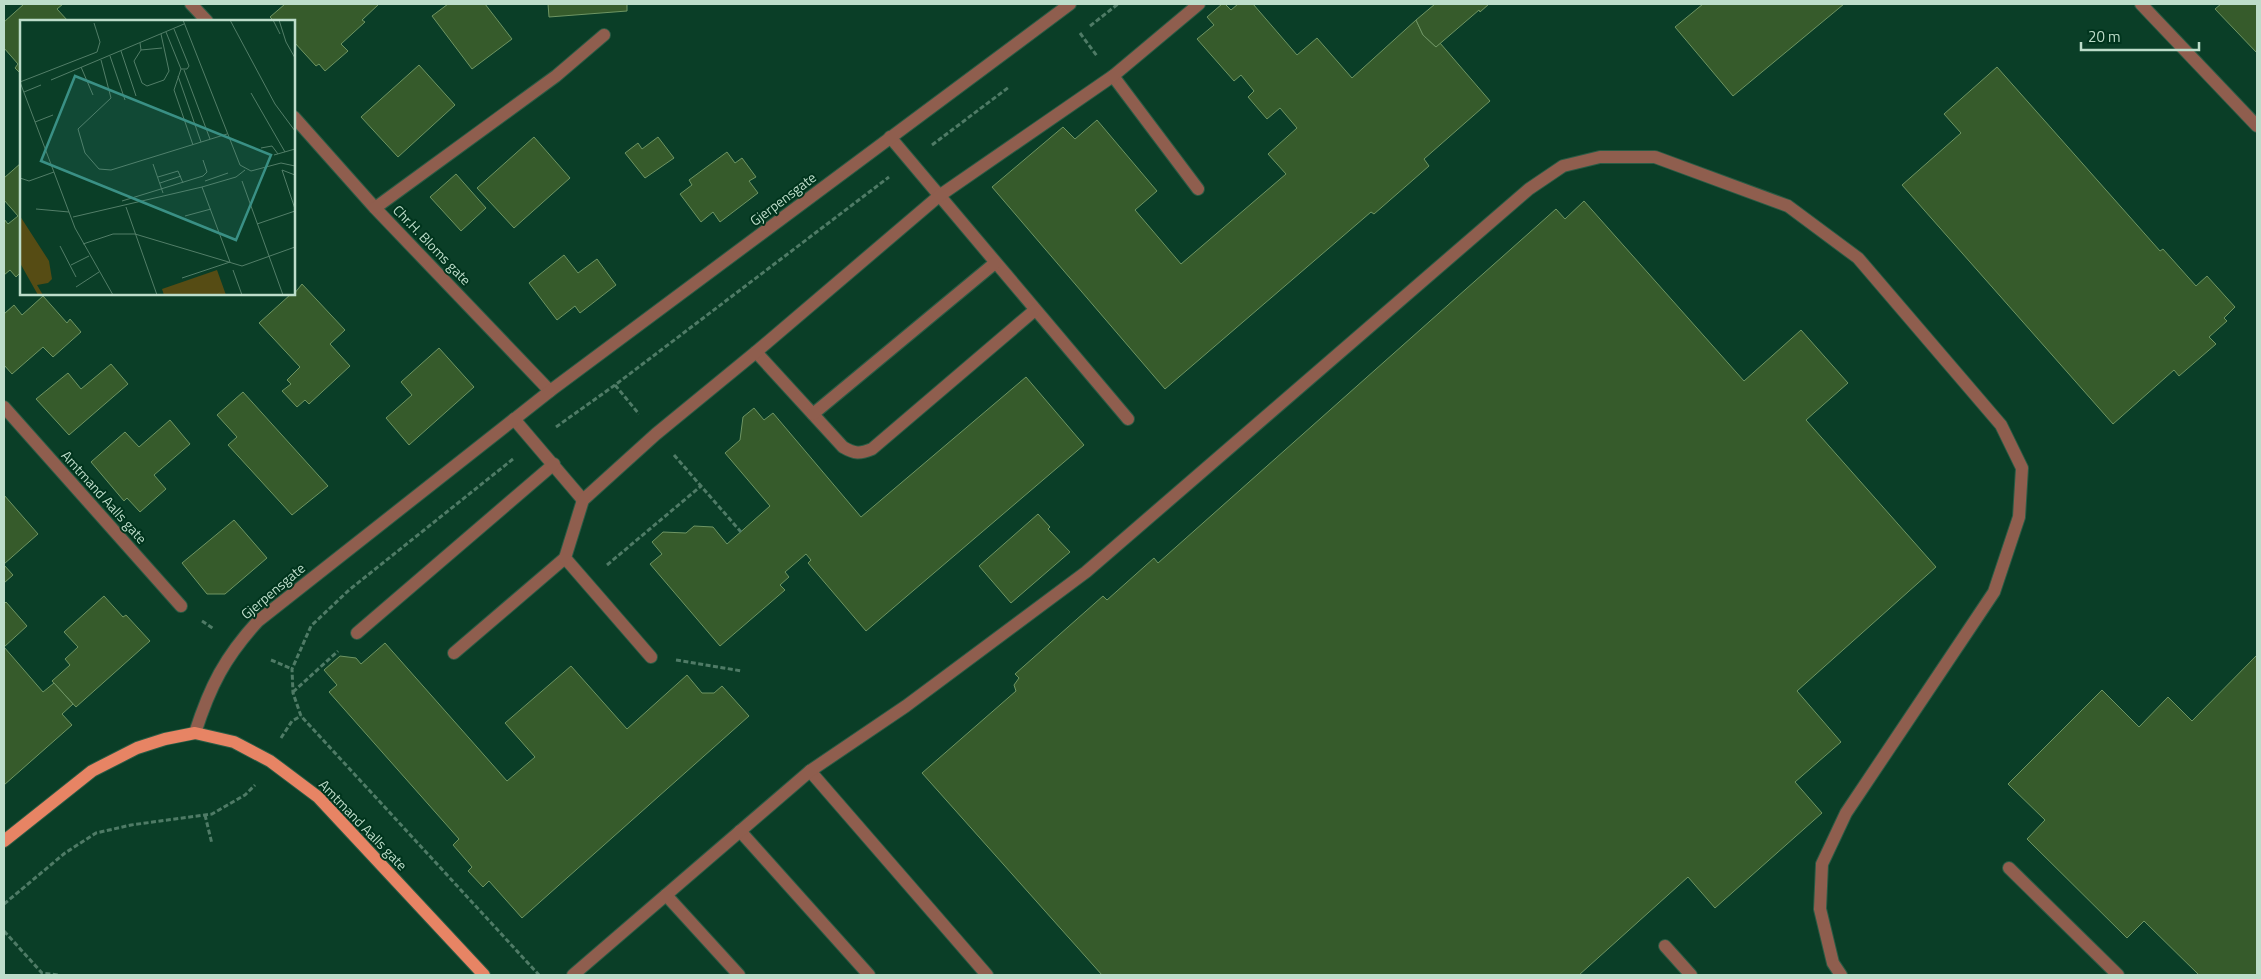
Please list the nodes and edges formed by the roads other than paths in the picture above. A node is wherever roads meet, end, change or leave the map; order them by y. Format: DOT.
graph roads {
  1 [pos="191,4"];
  2 [pos="1070,4"];
  3 [pos="1199,4"];
  4 [pos="2141,4"];
  5 [pos="206,20"];
  6 [pos="604,35"];
  7 [pos="1113,76"];
  8 [pos="295,118"];
  9 [pos="2257,126"];
  10 [pos="890,137"];
  11 [pos="1198,189"];
  12 [pos="939,196"];
  13 [pos="375,208"];
  14 [pos="995,263"];
  15 [pos="1035,310"];
  16 [pos="756,352"];
  17 [pos="550,391"];
  18 [pos="4,407"];
  19 [pos="813,414"];
  20 [pos="1128,418"];
  21 [pos="514,419"];
  22 [pos="554,464"];
  23 [pos="583,500"];
  24 [pos="565,558"];
  25 [pos="181,606"];
  26 [pos="357,633"];
  27 [pos="454,653"];
  28 [pos="651,656"];
  29 [pos="195,733"];
  30 [pos="810,771"];
  31 [pos="740,831"];
  32 [pos="4,841"];
  33 [pos="2009,868"];
  34 [pos="666,895"];
  35 [pos="1665,946"];
  36 [pos="484,975"];
  37 [pos="573,975"];
  38 [pos="739,975"];
  39 [pos="869,975"];
  40 [pos="987,975"];
  41 [pos="1691,975"];
  42 [pos="1841,975"];
  43 [pos="2118,975"];
  1 -- 5 [label="street"];
  2 -- 10 [label="street, Gjerpensgate"];
  3 -- 7 [label="street"];
  4 -- 9 [label="street"];
  6 -- 13 [label="street"];
  7 -- 11 [label="street"];
  7 -- 12 [label="street"];
  8 -- 13 [label="street, Chr.H. Bloms gate"];
  10 -- 12 [label="street"];
  10 -- 17 [label="street, Gjerpensgate"];
  12 -- 14 [label="street"];
  12 -- 16 [label="street"];
  13 -- 17 [label="street, Chr.H. Bloms gate"];
  14 -- 15 [label="street"];
  14 -- 19 [label="street"];
  15 -- 19 [label="street"];
  15 -- 20 [label="street"];
  16 -- 19 [label="street"];
  16 -- 23 [label="street"];
  17 -- 21 [label="street, Gjerpensgate"];
  18 -- 25 [label="street, Amtmand Aalls gate"];
  21 -- 22 [label="street"];
  21 -- 29 [label="street, Gjerpensgate"];
  22 -- 23 [label="street"];
  22 -- 26 [label="street"];
  23 -- 24 [label="street"];
  24 -- 27 [label="street"];
  24 -- 28 [label="street"];
  29 -- 32 [label="main road"];
  29 -- 36 [label="main road, Amtmand Aalls gate"];
  30 -- 31 [label="street"];
  30 -- 40 [label="street"];
  30 -- 42 [label="street"];
  31 -- 34 [label="street"];
  31 -- 39 [label="street"];
  33 -- 43 [label="street"];
  34 -- 37 [label="street"];
  34 -- 38 [label="street"];
  35 -- 41 [label="street"];
}
